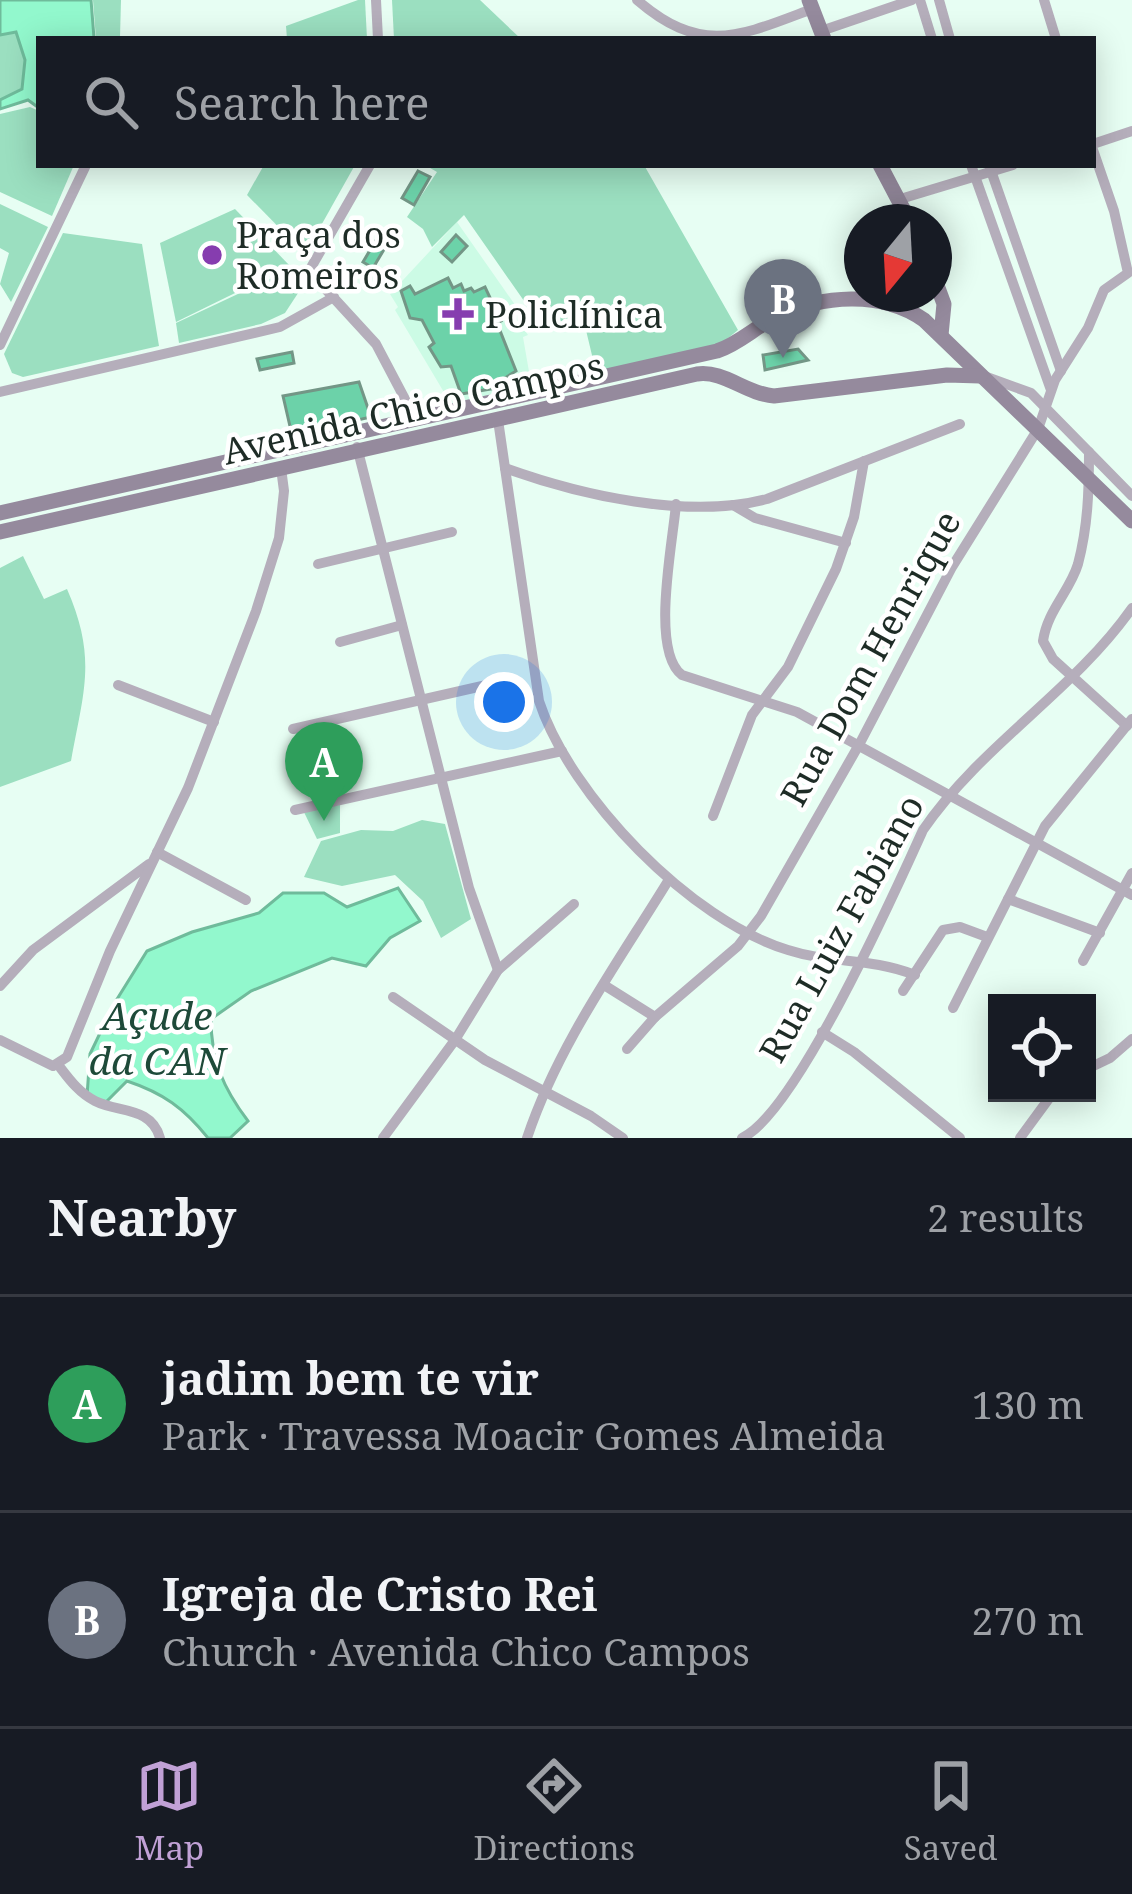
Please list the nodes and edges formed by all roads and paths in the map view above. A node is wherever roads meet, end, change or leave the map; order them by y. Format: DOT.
graph roads {
  1 [pos="376,0"];
  2 [pos="637,0"];
  3 [pos="916,0"];
  4 [pos="939,0"];
  5 [pos="1044,0"];
  6 [pos="811,5"];
  7 [pos="822,35"];
  8 [pos="379,36"];
  9 [pos="931,36"];
  10 [pos="949,36"];
  11 [pos="1056,36"];
  12 [pos="1132,131"];
  13 [pos="1096,146"];
  14 [pos="1096,156"];
  15 [pos="85,168"];
  16 [pos="368,168"];
  17 [pos="881,168"];
  18 [pos="989,168"];
  19 [pos="973,170"];
  20 [pos="897,200"];
  21 [pos="899,204"];
  22 [pos="334,297"];
  23 [pos="943,312"];
  24 [pos="941,335"];
  25 [pos="0,345"];
  26 [pos="1061,371"];
  27 [pos="980,376"];
  28 [pos="585,381"];
  29 [pos="1051,390"];
  30 [pos="0,392"];
  31 [pos="589,399"];
  32 [pos="1046,407"];
  33 [pos="416,420"];
  34 [pos="498,420"];
  35 [pos="960,424"];
  36 [pos="1038,429"];
  37 [pos="352,434"];
  38 [pos="358,452"];
  39 [pos="1089,452"];
  40 [pos="864,460"];
  41 [pos="280,468"];
  42 [pos="505,468"];
  43 [pos="1089,478"];
  44 [pos="1132,496"];
  45 [pos="93,501"];
  46 [pos="676,504"];
  47 [pos="733,505"];
  48 [pos="0,513"];
  49 [pos="1132,521"];
  50 [pos="0,532"];
  51 [pos="452,532"];
  52 [pos="846,543"];
  53 [pos="381,550"];
  54 [pos="318,563"];
  55 [pos="1132,608"];
  56 [pos="402,625"];
  57 [pos="340,642"];
  58 [pos="1073,674"];
  59 [pos="491,684"];
  60 [pos="118,685"];
  61 [pos="765,699"];
  62 [pos="423,700"];
  63 [pos="214,722"];
  64 [pos="1130,722"];
  65 [pos="293,729"];
  66 [pos="860,743"];
  67 [pos="562,751"];
  68 [pos="442,778"];
  69 [pos="947,795"];
  70 [pos="295,810"];
  71 [pos="713,816"];
  72 [pos="1035,842"];
  73 [pos="154,857"];
  74 [pos="1132,873"];
  75 [pos="668,881"];
  76 [pos="1128,892"];
  77 [pos="246,899"];
  78 [pos="1008,899"];
  79 [pos="574,904"];
  80 [pos="1100,933"];
  81 [pos="748,934"];
  82 [pos="987,937"];
  83 [pos="862,960"];
  84 [pos="1083,961"];
  85 [pos="498,970"];
  86 [pos="915,975"];
  87 [pos="604,985"];
  88 [pos="0,986"];
  89 [pos="903,991"];
  90 [pos="393,997"];
  91 [pos="953,1008"];
  92 [pos="655,1017"];
  93 [pos="822,1032"];
  94 [pos="1132,1039"];
  95 [pos="0,1040"];
  96 [pos="455,1040"];
  97 [pos="627,1049"];
  98 [pos="63,1062"];
  99 [pos="1096,1065"];
  100 [pos="542,1091"];
  101 [pos="1046,1102"];
  102 [pos="160,1135"];
  103 [pos="383,1138"];
  104 [pos="527,1138"];
  105 [pos="622,1138"];
  106 [pos="742,1138"];
  107 [pos="960,1138"];
  108 [pos="1020,1138"];
  1 -- 8 [label="street"];
  2 -- 6 [label="street"];
  3 -- 7 [label="street"];
  3 -- 9 [label="street"];
  4 -- 10 [label="street"];
  5 -- 11 [label="street"];
  6 -- 7 [label="street"];
  12 -- 13 [label="street"];
  14 -- 26 [label="street, Rua Dom Henrique"];
  15 -- 25 [label="street"];
  16 -- 22 [label="street"];
  17 -- 20 [label="street"];
  18 -- 19 [label="street"];
  18 -- 26 [label="street"];
  19 -- 20 [label="street"];
  19 -- 29 [label="street"];
  20 -- 21 [label="street"];
  22 -- 30 [label="street"];
  22 -- 33 [label="street"];
  23 -- 24 [label="street"];
  24 -- 27 [label="street, Avenida Chico Campos"];
  24 -- 28 [label="street, Avenida Chico Campos"];
  26 -- 29 [label="street, Rua Dom Henrique"];
  27 -- 31 [label="street, Avenida Chico Campos"];
  27 -- 32 [label="street"];
  27 -- 36 [label="street, Avenida Chico Campos"];
  28 -- 31 [label="street"];
  28 -- 33 [label="street, Avenida Chico Campos"];
  29 -- 32 [label="street, Rua Dom Henrique"];
  31 -- 34 [label="street, Avenida Chico Campos"];
  32 -- 36 [label="street, Rua Dom Henrique"];
  32 -- 39 [label="street"];
  33 -- 37 [label="street, Avenida Chico Campos"];
  34 -- 38 [label="street, Avenida Chico Campos"];
  34 -- 42 [label="street"];
  35 -- 40 [label="street"];
  36 -- 43 [label="street, Avenida Chico Campos"];
  36 -- 66 [label="street, Rua Dom Henrique"];
  37 -- 38 [label="street"];
  37 -- 45 [label="street, Avenida Chico Campos"];
  38 -- 41 [label="street, Avenida Chico Campos"];
  38 -- 53 [label="street"];
  39 -- 43 [label="street"];
  39 -- 44 [label="street"];
  40 -- 47 [label="street"];
  40 -- 52 [label="street"];
  41 -- 45 [label="street, Avenida Chico Campos"];
  41 -- 63 [label="street"];
  42 -- 46 [label="street"];
  42 -- 67 [label="street"];
  43 -- 49 [label="street, Avenida Chico Campos"];
  43 -- 58 [label="street"];
  45 -- 48 [label="street, Avenida Chico Campos"];
  45 -- 50 [label="street, Avenida Chico Campos"];
  46 -- 47 [label="street"];
  46 -- 61 [label="street"];
  47 -- 52 [label="street"];
  51 -- 53 [label="street"];
  52 -- 61 [label="street"];
  53 -- 54 [label="street"];
  53 -- 56 [label="street"];
  55 -- 58 [label="street, Rua Luiz Fabiano"];
  56 -- 57 [label="street"];
  56 -- 62 [label="street"];
  58 -- 64 [label="street"];
  58 -- 69 [label="street, Rua Luiz Fabiano"];
  59 -- 62 [label="street"];
  60 -- 63 [label="street"];
  61 -- 66 [label="street"];
  61 -- 71 [label="street"];
  62 -- 65 [label="street"];
  62 -- 68 [label="street"];
  63 -- 73 [label="street"];
  64 -- 72 [label="street"];
  66 -- 69 [label="street"];
  66 -- 81 [label="street, Rua Dom Henrique"];
  67 -- 68 [label="street"];
  67 -- 75 [label="street"];
  68 -- 70 [label="street"];
  68 -- 85 [label="street"];
  69 -- 72 [label="street"];
  69 -- 83 [label="street, Rua Luiz Fabiano"];
  72 -- 76 [label="street"];
  72 -- 78 [label="street"];
  73 -- 77 [label="street"];
  73 -- 88 [label="street"];
  73 -- 98 [label="street"];
  74 -- 76 [label="street"];
  75 -- 81 [label="street"];
  75 -- 87 [label="street"];
  76 -- 80 [label="street"];
  78 -- 80 [label="street"];
  78 -- 82 [label="street"];
  79 -- 85 [label="street"];
  80 -- 84 [label="street"];
  81 -- 83 [label="street"];
  81 -- 92 [label="street, Rua Dom Henrique"];
  82 -- 86 [label="street"];
  82 -- 91 [label="street"];
  83 -- 86 [label="street"];
  83 -- 93 [label="street, Rua Luiz Fabiano"];
  85 -- 96 [label="street"];
  86 -- 89 [label="street"];
  87 -- 92 [label="street"];
  87 -- 100 [label="street"];
  90 -- 96 [label="street"];
  92 -- 97 [label="street, Rua Dom Henrique"];
  93 -- 106 [label="street, Rua Luiz Fabiano"];
  93 -- 107 [label="street"];
  94 -- 99 [label="street"];
  95 -- 98 [label="street"];
  96 -- 100 [label="street"];
  96 -- 103 [label="street"];
  98 -- 102 [label="street"];
  100 -- 104 [label="street"];
  100 -- 105 [label="street"];
  101 -- 108 [label="street"];
}
